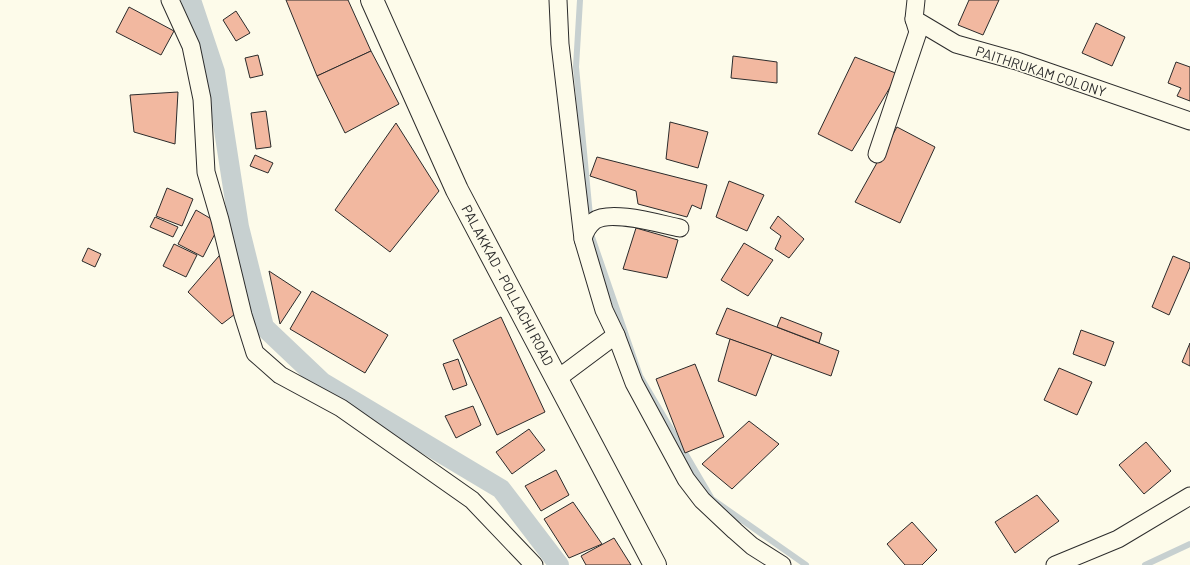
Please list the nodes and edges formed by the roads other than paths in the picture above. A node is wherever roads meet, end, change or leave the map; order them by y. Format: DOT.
graph roads {
  1 [pos="170,0"];
  2 [pos="372,0"];
  3 [pos="558,0"];
  4 [pos="916,0"];
  5 [pos="914,18"];
  6 [pos="1190,121"];
  7 [pos="877,154"];
  8 [pos="680,228"];
  9 [pos="583,239"];
  10 [pos="616,335"];
  11 [pos="557,379"];
  12 [pos="1190,496"];
  13 [pos="534,565"];
  14 [pos="655,565"];
  15 [pos="782,565"];
  16 [pos="1055,565"];
  1 -- 13 [label="street"];
  2 -- 11 [label="main road, PALAKKAD - POLLACHI ROAD"];
  3 -- 9 [label="street"];
  4 -- 5 [label="street"];
  5 -- 6 [label="street, PAITHRUKAM COLONY"];
  5 -- 7 [label="street"];
  8 -- 9 [label="street"];
  9 -- 10 [label="street"];
  10 -- 11 [label="street"];
  10 -- 15 [label="street"];
  11 -- 14 [label="main road, PALAKKAD - POLLACHI ROAD"];
  12 -- 16 [label="street"];
}
